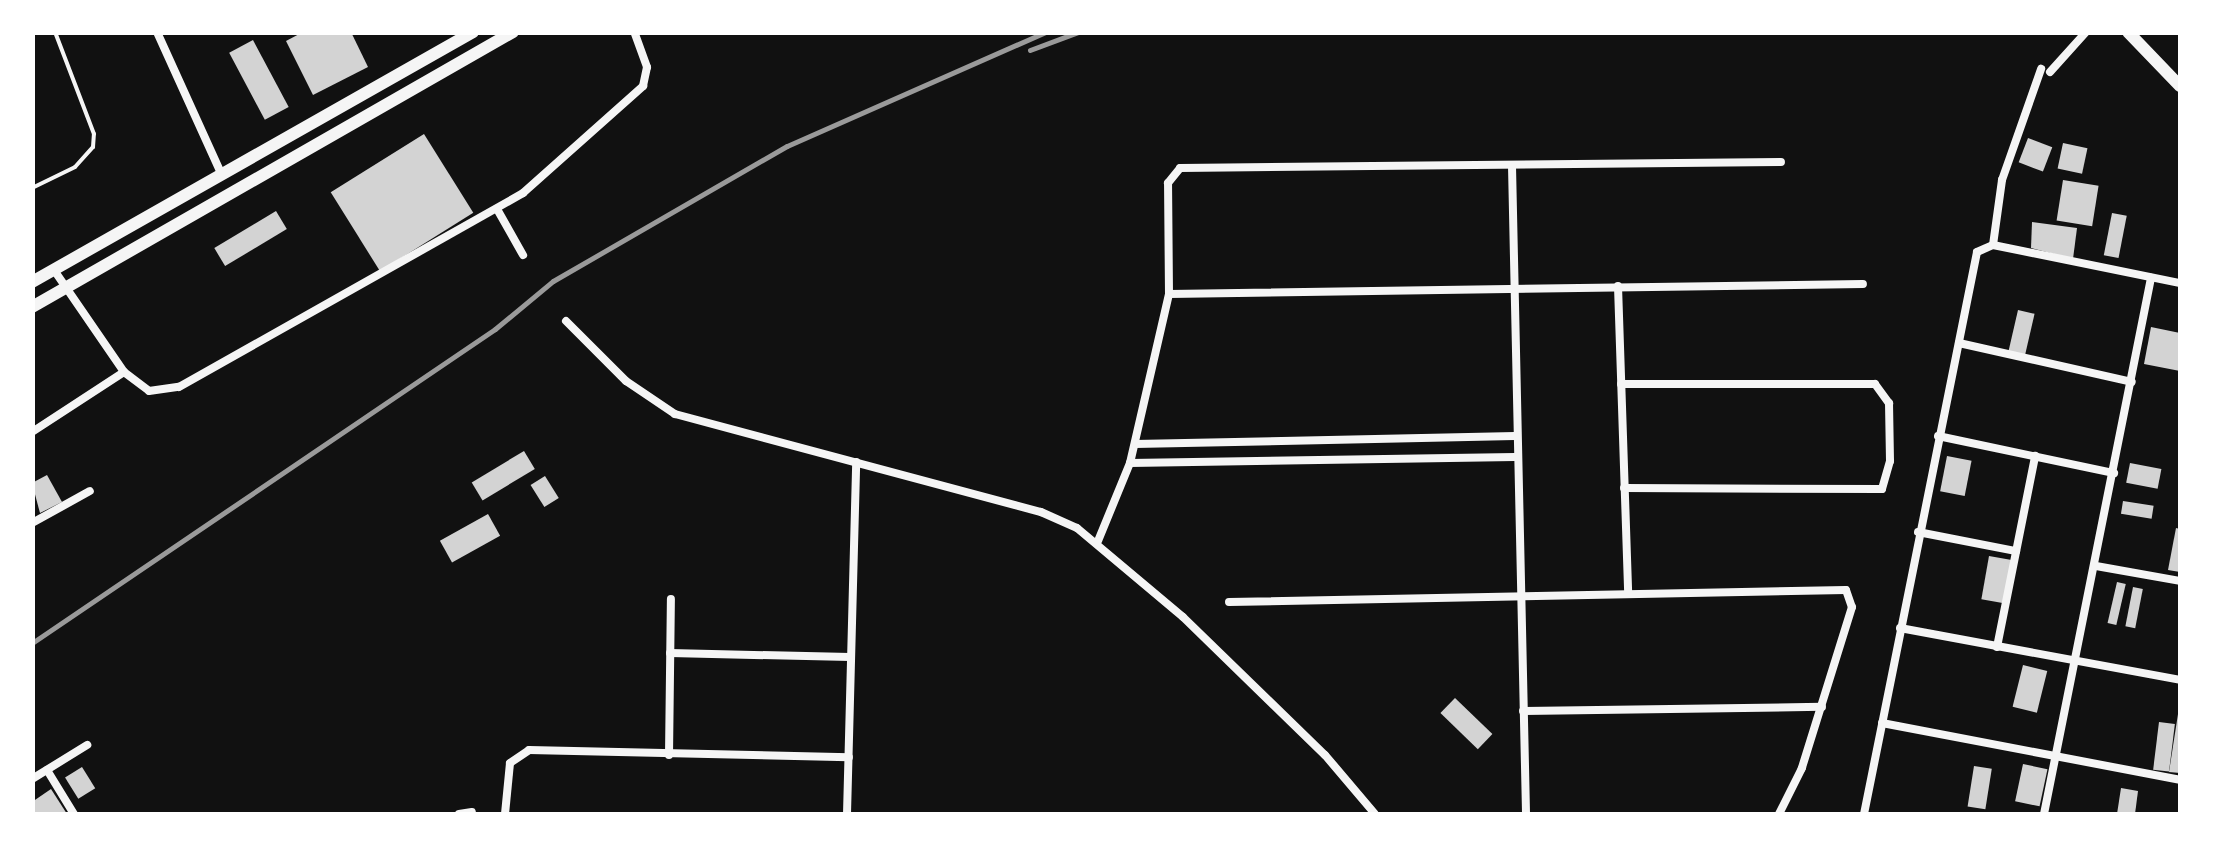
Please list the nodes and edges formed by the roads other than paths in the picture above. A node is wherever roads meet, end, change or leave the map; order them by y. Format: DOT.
graph roads {
  1 [pos="55,32"];
  2 [pos="157,32"];
  3 [pos="474,32"];
  4 [pos="513,32"];
  5 [pos="634,32"];
  6 [pos="2086,32"];
  7 [pos="2128,32"];
  8 [pos="2180,86"];
  9 [pos="1781,162"];
  10 [pos="1512,166"];
  11 [pos="222,175"];
  12 [pos="32,188"];
  13 [pos="497,209"];
  14 [pos="1993,245"];
  15 [pos="523,255"];
  16 [pos="54,270"];
  17 [pos="2151,278"];
  18 [pos="32,282"];
  19 [pos="2180,283"];
  20 [pos="1862,284"];
  21 [pos="1514,286"];
  22 [pos="1618,286"];
  23 [pos="65,288"];
  24 [pos="1169,294"];
  25 [pos="32,307"];
  26 [pos="566,321"];
  27 [pos="1958,343"];
  28 [pos="124,372"];
  29 [pos="2132,382"];
  30 [pos="1620,384"];
  31 [pos="32,432"];
  32 [pos="1514,436"];
  33 [pos="1938,436"];
  34 [pos="1134,444"];
  35 [pos="2035,456"];
  36 [pos="1516,457"];
  37 [pos="856,462"];
  38 [pos="1130,463"];
  39 [pos="2114,473"];
  40 [pos="1624,488"];
  41 [pos="90,490"];
  42 [pos="32,523"];
  43 [pos="1918,532"];
  44 [pos="1098,541"];
  45 [pos="2016,550"];
  46 [pos="2096,566"];
  47 [pos="2180,581"];
  48 [pos="1628,590"];
  49 [pos="1520,594"];
  50 [pos="671,598"];
  51 [pos="1230,602"];
  52 [pos="1900,628"];
  53 [pos="1997,647"];
  54 [pos="670,653"];
  55 [pos="850,657"];
  56 [pos="2076,662"];
  57 [pos="2180,680"];
  58 [pos="1822,706"];
  59 [pos="1523,711"];
  60 [pos="1882,723"];
  61 [pos="87,745"];
  62 [pos="669,754"];
  63 [pos="849,756"];
  64 [pos="2056,756"];
  65 [pos="46,770"];
  66 [pos="32,779"];
  67 [pos="2180,780"];
  68 [pos="472,812"];
  69 [pos="74,814"];
  70 [pos="459,814"];
  71 [pos="505,814"];
  72 [pos="848,814"];
  73 [pos="1375,814"];
  74 [pos="1526,814"];
  75 [pos="1779,814"];
  76 [pos="1864,814"];
  77 [pos="2044,814"];
  1 -- 12 [label="lane"];
  2 -- 11 [label="street"];
  3 -- 11 [label="main road"];
  4 -- 23 [label="main road"];
  5 -- 13 [label="street"];
  6 -- 14 [label="street"];
  7 -- 8 [label="main road"];
  9 -- 10 [label="street"];
  10 -- 21 [label="street"];
  10 -- 24 [label="street"];
  11 -- 16 [label="main road"];
  13 -- 15 [label="street"];
  13 -- 28 [label="street"];
  14 -- 17 [label="street"];
  14 -- 27 [label="street"];
  16 -- 18 [label="main road"];
  16 -- 23 [label="street"];
  17 -- 19 [label="street"];
  17 -- 29 [label="street"];
  20 -- 22 [label="street"];
  21 -- 22 [label="street"];
  21 -- 24 [label="street"];
  21 -- 32 [label="street"];
  22 -- 30 [label="street"];
  23 -- 25 [label="main road"];
  23 -- 28 [label="street"];
  24 -- 34 [label="street"];
  26 -- 37 [label="street"];
  27 -- 29 [label="street"];
  27 -- 33 [label="street"];
  28 -- 31 [label="street"];
  29 -- 39 [label="street"];
  30 -- 40 [label="street"];
  30 -- 40 [label="street"];
  32 -- 34 [label="street"];
  32 -- 36 [label="street"];
  33 -- 35 [label="street"];
  33 -- 43 [label="street"];
  34 -- 38 [label="street"];
  35 -- 39 [label="street"];
  35 -- 45 [label="street"];
  36 -- 38 [label="street"];
  36 -- 49 [label="street"];
  37 -- 44 [label="street"];
  37 -- 55 [label="street"];
  38 -- 44 [label="street"];
  39 -- 46 [label="street"];
  40 -- 48 [label="street"];
  41 -- 42 [label="street"];
  43 -- 45 [label="street"];
  43 -- 52 [label="street"];
  44 -- 73 [label="street"];
  45 -- 53 [label="street"];
  46 -- 47 [label="street"];
  46 -- 56 [label="street"];
  48 -- 49 [label="street"];
  48 -- 58 [label="street"];
  49 -- 51 [label="street"];
  49 -- 59 [label="street"];
  50 -- 54 [label="street"];
  52 -- 53 [label="street"];
  52 -- 60 [label="street"];
  53 -- 56 [label="street"];
  54 -- 55 [label="street"];
  54 -- 62 [label="street"];
  55 -- 63 [label="street"];
  56 -- 57 [label="street"];
  56 -- 64 [label="street"];
  58 -- 59 [label="street"];
  58 -- 75 [label="street"];
  59 -- 74 [label="street"];
  60 -- 64 [label="street"];
  60 -- 76 [label="street"];
  61 -- 65 [label="street"];
  62 -- 63 [label="street"];
  62 -- 71 [label="street"];
  63 -- 72 [label="street"];
  64 -- 67 [label="street"];
  64 -- 77 [label="street"];
  65 -- 66 [label="street"];
  65 -- 69 [label="street"];
  68 -- 70 [label="street"];
}
